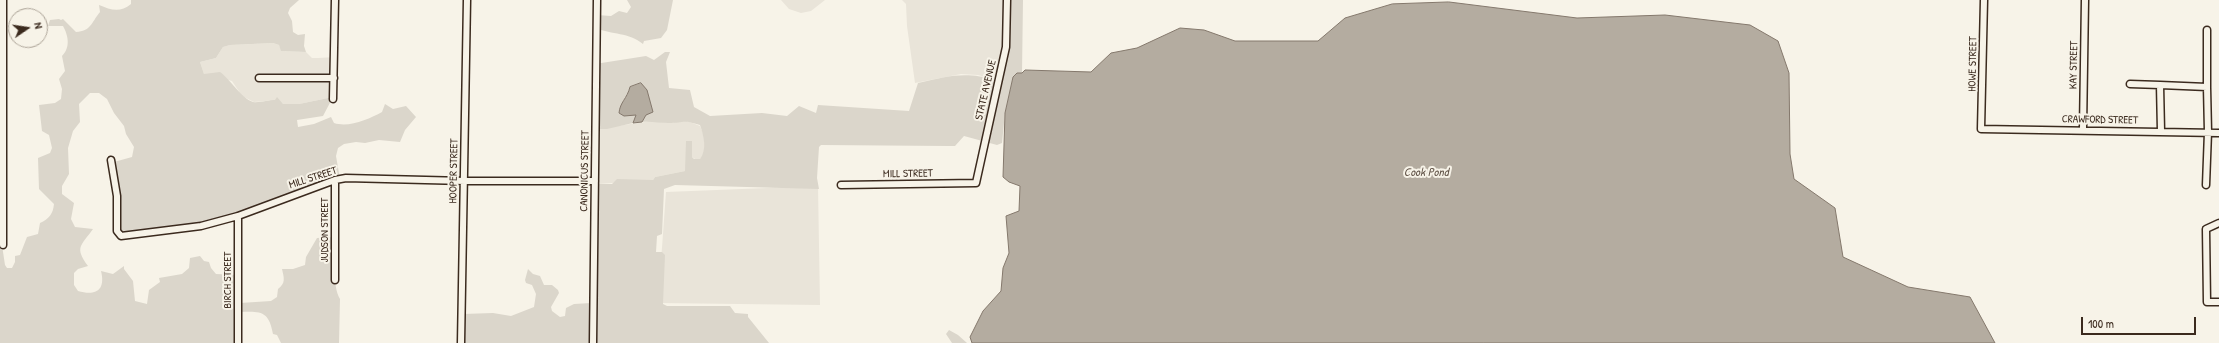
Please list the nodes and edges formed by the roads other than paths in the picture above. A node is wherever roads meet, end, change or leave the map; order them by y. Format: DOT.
graph roads {
  1 [pos="3,0"];
  2 [pos="335,0"];
  3 [pos="467,0"];
  4 [pos="597,0"];
  5 [pos="1008,0"];
  6 [pos="1984,0"];
  7 [pos="2085,0"];
  8 [pos="2207,30"];
  9 [pos="259,78"];
  10 [pos="334,78"];
  11 [pos="2130,84"];
  12 [pos="2160,85"];
  13 [pos="2207,87"];
  14 [pos="333,99"];
  15 [pos="1981,128"];
  16 [pos="2083,130"];
  17 [pos="2161,131"];
  18 [pos="2208,132"];
  19 [pos="2219,133"];
  20 [pos="111,160"];
  21 [pos="335,180"];
  22 [pos="465,181"];
  23 [pos="595,181"];
  24 [pos="976,183"];
  25 [pos="841,185"];
  26 [pos="2206,185"];
  27 [pos="238,216"];
  28 [pos="2218,223"];
  29 [pos="3,245"];
  30 [pos="335,280"];
  31 [pos="2219,302"];
  32 [pos="238,343"];
  33 [pos="461,343"];
  34 [pos="593,343"];
  1 -- 29 [label="street"];
  2 -- 10 [label="street"];
  3 -- 22 [label="street, HOOPER STREET"];
  4 -- 23 [label="street, CANONICUS STREET"];
  5 -- 24 [label="street, STATE AVENUE"];
  6 -- 15 [label="street, HOWE STREET"];
  7 -- 16 [label="street, KAY STREET"];
  8 -- 13 [label="street"];
  9 -- 10 [label="street"];
  10 -- 14 [label="street"];
  11 -- 12 [label="street"];
  12 -- 13 [label="street"];
  12 -- 17 [label="street"];
  13 -- 18 [label="street"];
  15 -- 16 [label="street, CRAWFORD STREET"];
  16 -- 17 [label="street, CRAWFORD STREET"];
  17 -- 18 [label="street, CRAWFORD STREET"];
  18 -- 19 [label="street, CRAWFORD STREET"];
  18 -- 26 [label="street"];
  20 -- 27 [label="street, MILL STREET"];
  21 -- 22 [label="street, MILL STREET"];
  21 -- 27 [label="street, MILL STREET"];
  21 -- 30 [label="street, JUDSON STREET"];
  22 -- 23 [label="street, MILL STREET"];
  22 -- 33 [label="street, HOOPER STREET"];
  23 -- 34 [label="street, CANONICUS STREET"];
  24 -- 25 [label="street, MILL STREET"];
  27 -- 32 [label="street, BIRCH STREET"];
  28 -- 31 [label="street"];
}
